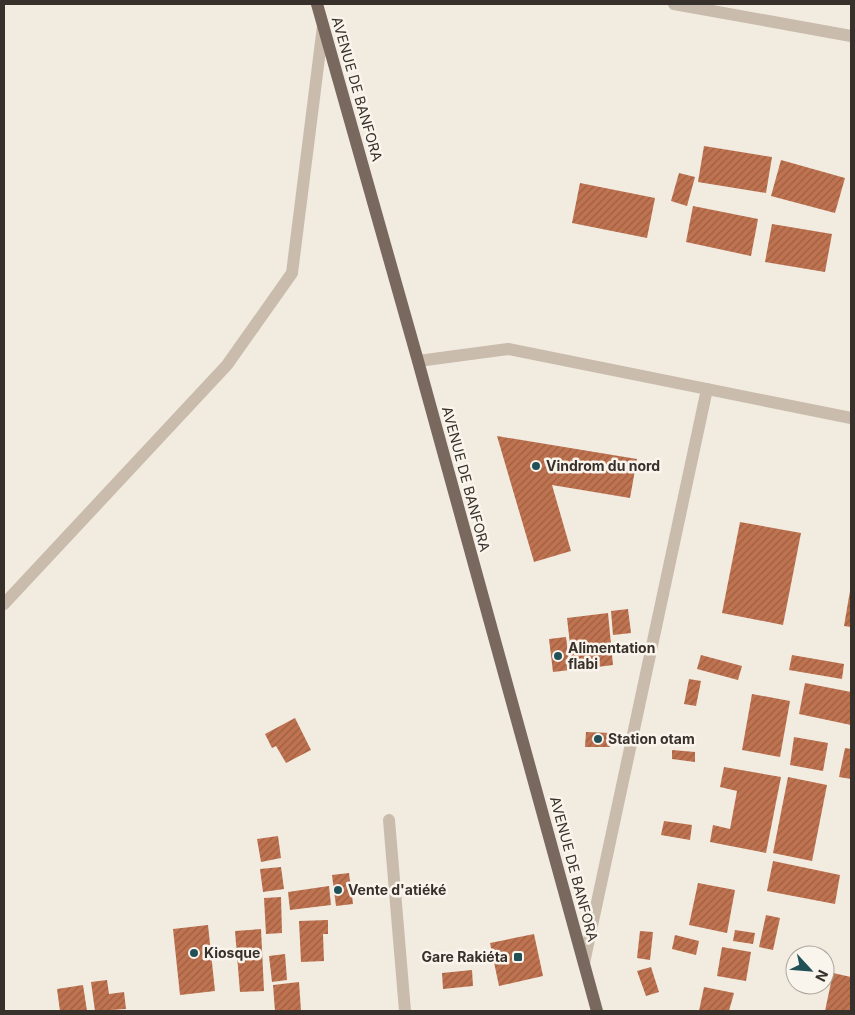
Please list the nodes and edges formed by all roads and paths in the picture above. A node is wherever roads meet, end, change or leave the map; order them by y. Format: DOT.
graph roads {
  1 [pos="317,4"];
  2 [pos="674,4"];
  3 [pos="323,26"];
  4 [pos="851,36"];
  5 [pos="418,360"];
  6 [pos="707,389"];
  7 [pos="851,418"];
  8 [pos="4,604"];
  9 [pos="388,820"];
  10 [pos="584,963"];
  11 [pos="405,1011"];
  12 [pos="597,1011"];
  1 -- 3 [label="main road, AVENUE DE BANFORA"];
  2 -- 4 [label="street"];
  3 -- 5 [label="main road, AVENUE DE BANFORA"];
  3 -- 8 [label="street"];
  5 -- 6 [label="street"];
  5 -- 10 [label="main road, AVENUE DE BANFORA"];
  6 -- 7 [label="street"];
  6 -- 10 [label="street, AVENUE DE BANFORA"];
  9 -- 11 [label="street"];
  10 -- 12 [label="main road, AVENUE DE BANFORA"];
}
